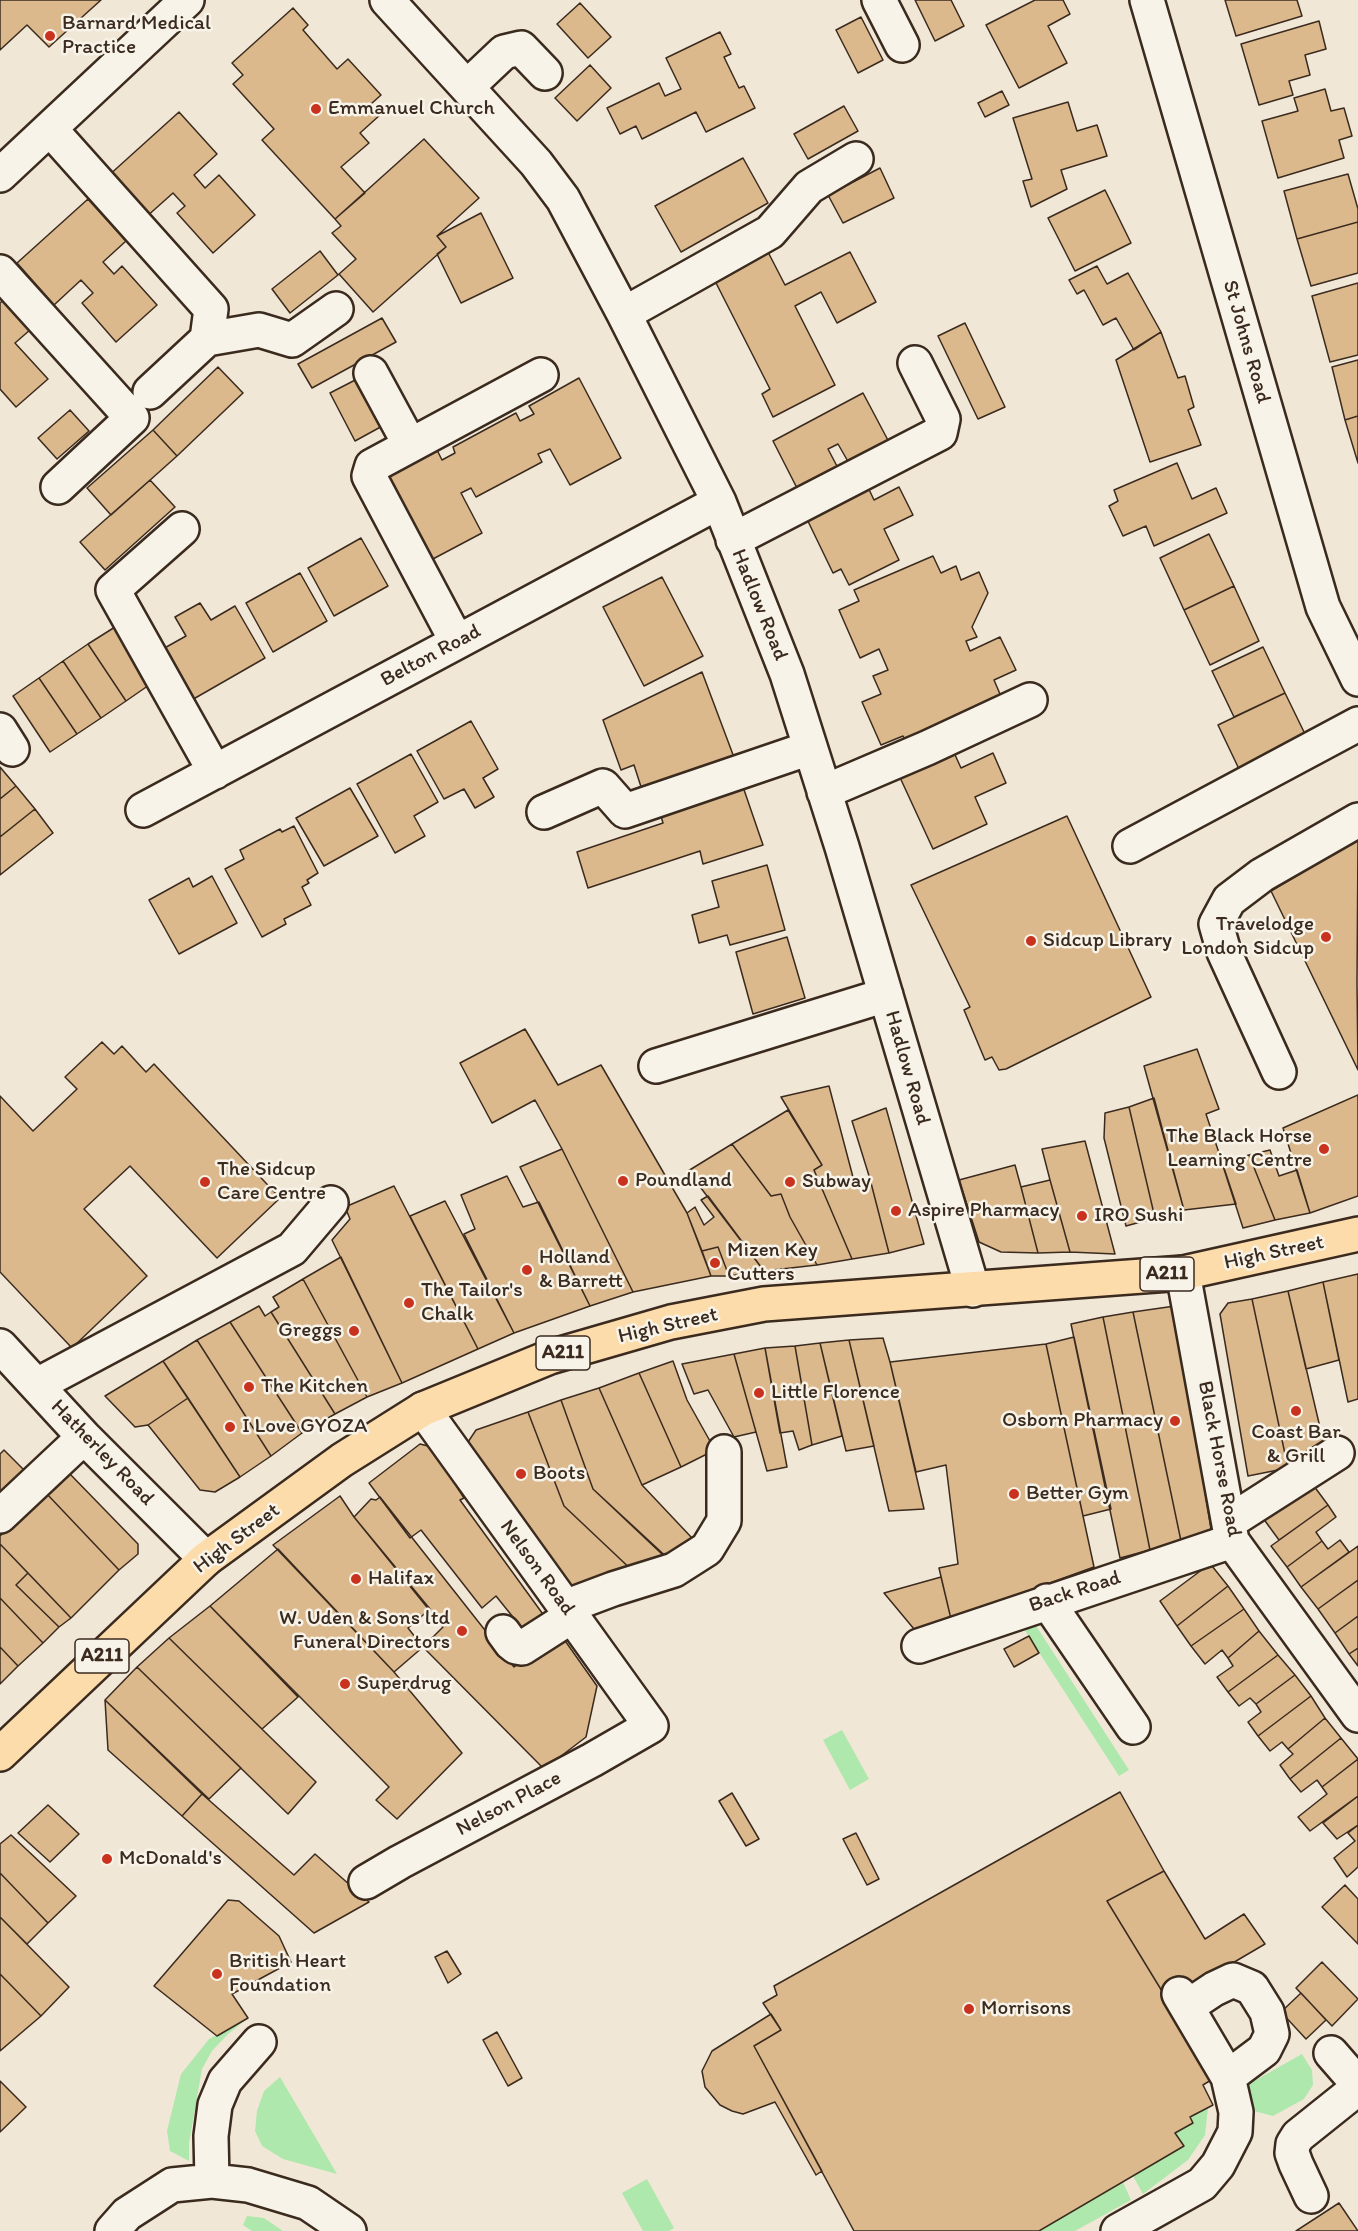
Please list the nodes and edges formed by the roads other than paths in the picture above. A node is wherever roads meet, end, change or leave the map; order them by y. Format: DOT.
graph roads {
  1 [pos="188,0"];
  2 [pos="387,0"];
  3 [pos="879,0"];
  4 [pos="1147,0"];
  5 [pos="902,45"];
  6 [pos="545,73"];
  7 [pos="467,87"];
  8 [pos="50,129"];
  9 [pos="856,159"];
  10 [pos="0,176"];
  11 [pos="0,272"];
  12 [pos="336,309"];
  13 [pos="624,314"];
  14 [pos="207,339"];
  15 [pos="915,363"];
  16 [pos="371,373"];
  17 [pos="541,375"];
  18 [pos="150,392"];
  19 [pos="410,445"];
  20 [pos="58,487"];
  21 [pos="718,502"];
  22 [pos="182,529"];
  23 [pos="733,540"];
  24 [pos="457,642"];
  25 [pos="1358,679"];
  26 [pos="1030,700"];
  27 [pos="1358,724"];
  28 [pos="810,748"];
  29 [pos="215,772"];
  30 [pos="824,792"];
  31 [pos="143,810"];
  32 [pos="544,812"];
  33 [pos="1358,820"];
  34 [pos="1130,846"];
  35 [pos="886,995"];
  36 [pos="656,1066"];
  37 [pos="1279,1072"];
  38 [pos="332,1203"];
  39 [pos="1358,1234"];
  40 [pos="1183,1273"];
  41 [pos="973,1290"];
  42 [pos="0,1346"];
  43 [pos="37,1385"];
  44 [pos="423,1409"];
  45 [pos="84,1437"];
  46 [pos="724,1452"];
  47 [pos="1337,1453"];
  48 [pos="0,1516"];
  49 [pos="1230,1531"];
  50 [pos="206,1559"];
  51 [pos="1047,1601"];
  52 [pos="569,1612"];
  53 [pos="503,1632"];
  54 [pos="919,1646"];
  55 [pos="1358,1715"];
  56 [pos="651,1726"];
  57 [pos="1134,1727"];
  58 [pos="0,1754"];
  59 [pos="366,1882"];
  60 [pos="259,2042"];
  61 [pos="1331,2053"];
  62 [pos="1230,2086"];
  63 [pos="1358,2086"];
  64 [pos="212,2181"];
  65 [pos="1311,2196"];
  66 [pos="112,2231"];
  67 [pos="349,2231"];
  68 [pos="1118,2231"];
  1 -- 8 [label="street"];
  2 -- 7 [label="street, Hadlow Road"];
  3 -- 5 [label="street"];
  4 -- 25 [label="street, St Johns Road"];
  6 -- 7 [label="street"];
  7 -- 13 [label="street, Hadlow Road"];
  8 -- 10 [label="street"];
  8 -- 14 [label="street"];
  9 -- 13 [label="street"];
  11 -- 20 [label="street"];
  12 -- 14 [label="street"];
  13 -- 21 [label="street, Hadlow Road"];
  14 -- 18 [label="street"];
  15 -- 23 [label="street"];
  16 -- 19 [label="street"];
  17 -- 19 [label="street"];
  19 -- 24 [label="street"];
  21 -- 23 [label="street, Hadlow Road"];
  21 -- 24 [label="street, Belton Road"];
  22 -- 29 [label="street"];
  23 -- 28 [label="street, Hadlow Road"];
  24 -- 29 [label="street, Belton Road"];
  26 -- 30 [label="street"];
  27 -- 34 [label="street"];
  28 -- 30 [label="street, Hadlow Road"];
  28 -- 32 [label="street"];
  29 -- 31 [label="street, Belton Road"];
  30 -- 35 [label="street, Hadlow Road"];
  33 -- 37 [label="street"];
  35 -- 36 [label="street"];
  35 -- 41 [label="street, Hadlow Road"];
  38 -- 43 [label="street"];
  39 -- 40 [label="main road, High Street / A211"];
  40 -- 41 [label="main road, High Street / A211"];
  40 -- 49 [label="street, Black Horse Road"];
  41 -- 44 [label="main road, High Street / A211"];
  42 -- 43 [label="street, Hatherley Road"];
  43 -- 45 [label="street, Hatherley Road"];
  44 -- 50 [label="main road, High Street / A211"];
  44 -- 52 [label="street, Nelson Road"];
  45 -- 48 [label="street"];
  45 -- 50 [label="street, Hatherley Road"];
  46 -- 52 [label="street"];
  47 -- 49 [label="street, Back Road"];
  49 -- 51 [label="street, Back Road"];
  49 -- 55 [label="street, Black Horse Road"];
  50 -- 58 [label="main road, High Street / A211"];
  51 -- 54 [label="street, Back Road"];
  51 -- 57 [label="street"];
  52 -- 53 [label="street"];
  52 -- 56 [label="street, Nelson Road"];
  56 -- 59 [label="street, Nelson Place"];
  60 -- 64 [label="street"];
  61 -- 63 [label="street"];
  62 -- 62 [label="street"];
  62 -- 68 [label="street"];
  63 -- 65 [label="street"];
  64 -- 66 [label="street"];
  64 -- 67 [label="street"];
}
